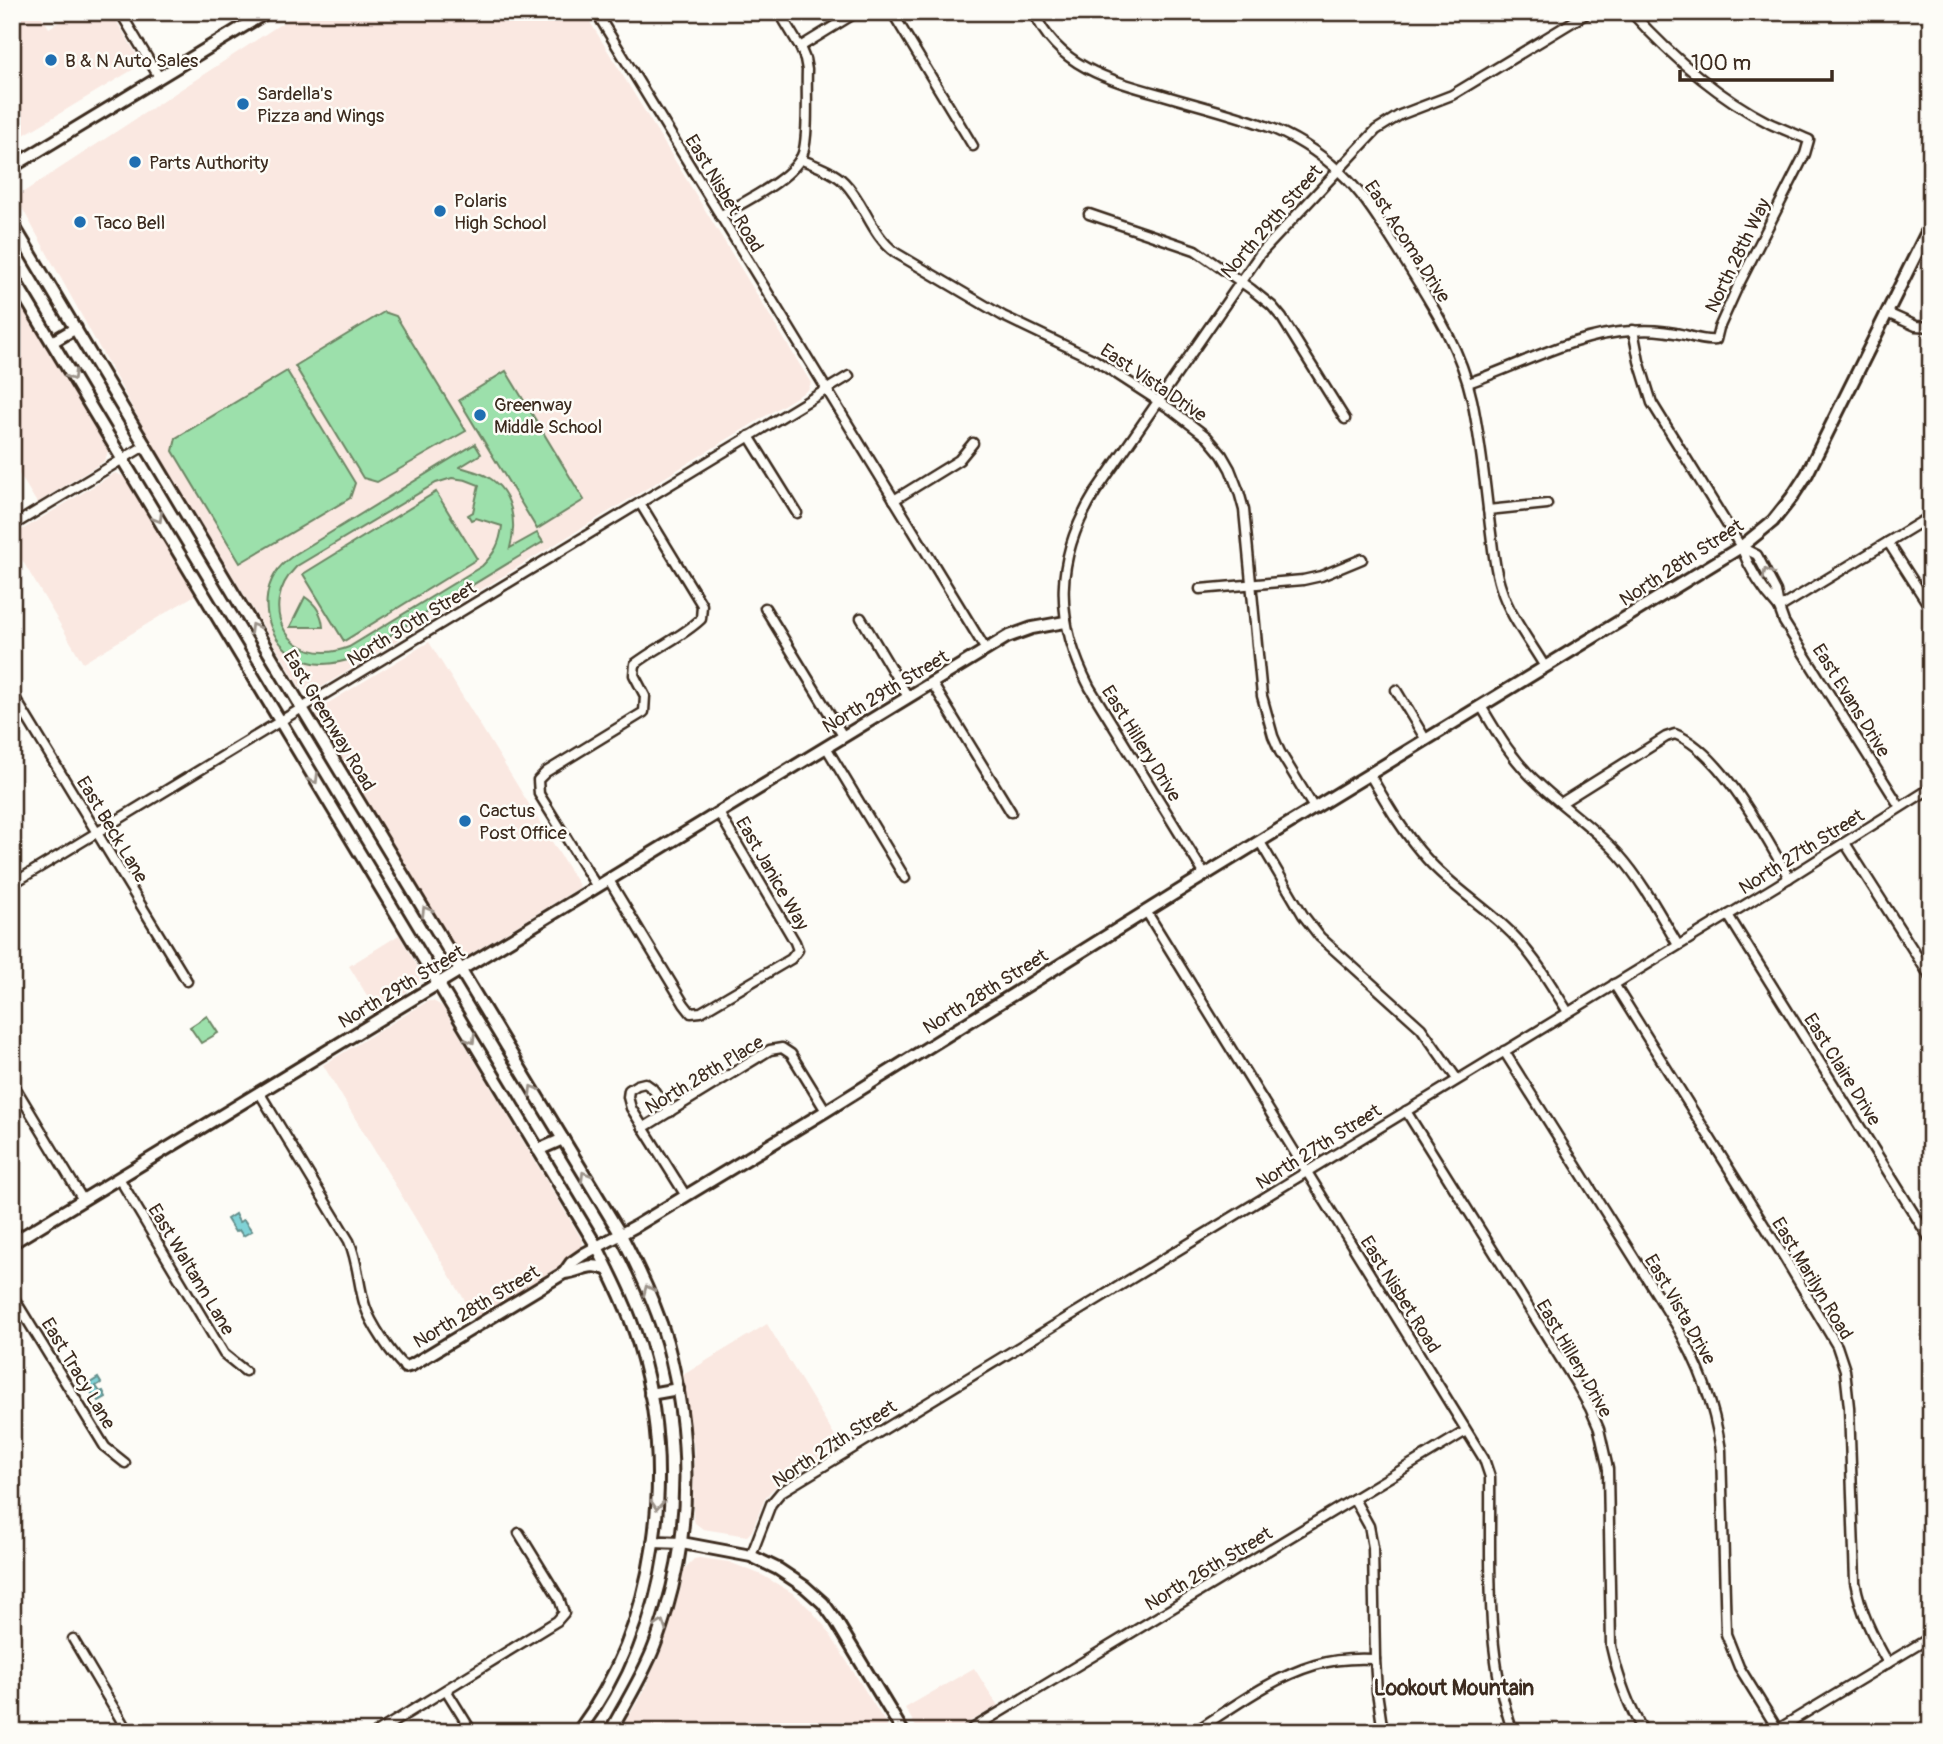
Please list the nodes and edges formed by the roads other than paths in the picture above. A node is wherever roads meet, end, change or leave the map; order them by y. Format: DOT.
graph roads {
  1 [pos="120,12"];
  2 [pos="267,12"];
  3 [pos="596,12"];
  4 [pos="779,12"];
  5 [pos="857,12"];
  6 [pos="892,12"];
  7 [pos="1034,12"];
  8 [pos="1589,12"];
  9 [pos="1631,12"];
  10 [pos="800,47"];
  11 [pos="159,77"];
  12 [pos="973,146"];
  13 [pos="800,159"];
  14 [pos="12,167"];
  15 [pos="1338,170"];
  16 [pos="1089,214"];
  17 [pos="720,216"];
  18 [pos="12,223"];
  19 [pos="1931,224"];
  20 [pos="12,276"];
  21 [pos="1240,282"];
  22 [pos="1887,313"];
  23 [pos="1931,327"];
  24 [pos="76,328"];
  25 [pos="1633,330"];
  26 [pos="52,342"];
  27 [pos="849,376"];
  28 [pos="1468,383"];
  29 [pos="826,390"];
  30 [pos="1158,401"];
  31 [pos="1345,419"];
  32 [pos="749,436"];
  33 [pos="973,443"];
  34 [pos="146,445"];
  35 [pos="123,459"];
  36 [pos="894,500"];
  37 [pos="640,503"];
  38 [pos="1547,504"];
  39 [pos="1488,510"];
  40 [pos="797,513"];
  41 [pos="1931,516"];
  42 [pos="12,526"];
  43 [pos="1888,542"];
  44 [pos="1741,547"];
  45 [pos="1362,559"];
  46 [pos="1251,584"];
  47 [pos="1199,589"];
  48 [pos="765,608"];
  49 [pos="1779,608"];
  50 [pos="1931,608"];
  51 [pos="861,618"];
  52 [pos="1065,622"];
  53 [pos="986,650"];
  54 [pos="1545,667"];
  55 [pos="932,683"];
  56 [pos="1396,690"];
  57 [pos="12,693"];
  58 [pos="908,697"];
  59 [pos="1481,706"];
  60 [pos="302,708"];
  61 [pos="279,721"];
  62 [pos="844,736"];
  63 [pos="1426,740"];
  64 [pos="826,747"];
  65 [pos="1370,775"];
  66 [pos="1931,788"];
  67 [pos="1561,803"];
  68 [pos="1900,807"];
  69 [pos="1314,808"];
  70 [pos="719,813"];
  71 [pos="1011,813"];
  72 [pos="96,832"];
  73 [pos="1260,842"];
  74 [pos="1844,843"];
  75 [pos="1205,875"];
  76 [pos="905,878"];
  77 [pos="1789,878"];
  78 [pos="609,880"];
  79 [pos="12,884"];
  80 [pos="597,887"];
  81 [pos="1146,911"];
  82 [pos="1728,915"];
  83 [pos="1678,946"];
  84 [pos="461,970"];
  85 [pos="1931,978"];
  86 [pos="187,981"];
  87 [pos="438,984"];
  88 [pos="1614,984"];
  89 [pos="1568,1012"];
  90 [pos="1504,1051"];
  91 [pos="1457,1079"];
  92 [pos="12,1082"];
  93 [pos="259,1092"];
  94 [pos="826,1111"];
  95 [pos="1406,1111"];
  96 [pos="670,1112"];
  97 [pos="643,1128"];
  98 [pos="563,1139"];
  99 [pos="538,1150"];
  100 [pos="1306,1172"];
  101 [pos="119,1178"];
  102 [pos="686,1196"];
  103 [pos="83,1200"];
  104 [pos="1931,1217"];
  105 [pos="1920,1223"];
  106 [pos="621,1235"];
  107 [pos="1931,1241"];
  108 [pos="12,1243"];
  109 [pos="597,1247"];
  110 [pos="608,1270"];
  111 [pos="564,1273"];
  112 [pos="12,1295"];
  113 [pos="405,1367"];
  114 [pos="245,1371"];
  115 [pos="678,1388"];
  116 [pos="650,1394"];
  117 [pos="1466,1431"];
  118 [pos="125,1463"];
  119 [pos="1354,1499"];
  120 [pos="519,1533"];
  121 [pos="653,1542"];
  122 [pos="682,1543"];
  123 [pos="751,1556"];
  124 [pos="1931,1637"];
  125 [pos="72,1639"];
  126 [pos="1375,1659"];
  127 [pos="1888,1662"];
  128 [pos="607,1685"];
  129 [pos="446,1690"];
  130 [pos="628,1699"];
  131 [pos="1776,1731"];
  132 [pos="128,1732"];
  133 [pos="377,1732"];
  134 [pos="472,1732"];
  135 [pos="578,1732"];
  136 [pos="610,1732"];
  137 [pos="903,1732"];
  138 [pos="967,1732"];
  139 [pos="1194,1732"];
  140 [pos="1383,1732"];
  141 [pos="1513,1732"];
  142 [pos="1644,1732"];
  1 -- 11 [label="street"];
  2 -- 11 [label="main road"];
  3 -- 17 [label="street, East Nisbet Road"];
  4 -- 10 [label="street"];
  5 -- 10 [label="street"];
  6 -- 12 [label="street"];
  7 -- 15 [label="street, East Acoma Drive"];
  8 -- 15 [label="street, North 29th Street"];
  9 -- 25 [label="street, North 28th Way"];
  10 -- 13 [label="street"];
  11 -- 14 [label="main road"];
  13 -- 17 [label="street"];
  13 -- 30 [label="street, East Vista Drive"];
  15 -- 21 [label="street, North 29th Street"];
  15 -- 28 [label="street, East Acoma Drive"];
  16 -- 21 [label="street"];
  17 -- 29 [label="street, East Nisbet Road"];
  18 -- 24 [label="main road, East Greenway Road"];
  19 -- 22 [label="main road, North 28th Street"];
  20 -- 26 [label="main road"];
  21 -- 30 [label="street, North 29th Street"];
  21 -- 31 [label="street"];
  22 -- 23 [label="street"];
  22 -- 44 [label="main road, North 28th Street"];
  24 -- 26 [label="main road"];
  24 -- 34 [label="main road, East Greenway Road"];
  25 -- 28 [label="street, North 28th Way"];
  25 -- 44 [label="street, East Evans Drive"];
  26 -- 35 [label="main road, one-way"];
  27 -- 29 [label="street"];
  28 -- 39 [label="street, East Acoma Drive"];
  29 -- 32 [label="street, North 30th Street"];
  29 -- 36 [label="street, East Nisbet Road"];
  30 -- 46 [label="street, East Vista Drive"];
  30 -- 52 [label="street, North 29th Street"];
  32 -- 37 [label="street, North 30th Street"];
  32 -- 40 [label="street"];
  33 -- 36 [label="street"];
  34 -- 35 [label="street"];
  60 -- 34 [label="main road, East Greenway Road, one-way"];
  35 -- 42 [label="street"];
  35 -- 61 [label="main road, one-way"];
  36 -- 53 [label="street, East Nisbet Road"];
  37 -- 60 [label="street, North 30th Street"];
  37 -- 80 [label="street"];
  38 -- 39 [label="street"];
  39 -- 54 [label="street, East Acoma Drive"];
  41 -- 43 [label="street"];
  43 -- 49 [label="street"];
  43 -- 50 [label="street"];
  44 -- 49 [label="street, East Evans Drive"];
  44 -- 54 [label="main road, North 28th Street"];
  45 -- 46 [label="street"];
  46 -- 47 [label="street"];
  46 -- 69 [label="street, East Vista Drive"];
  48 -- 62 [label="street"];
  49 -- 68 [label="street, East Evans Drive"];
  51 -- 58 [label="street"];
  52 -- 53 [label="main road, North 29th Street"];
  52 -- 75 [label="street, East Hillery Drive"];
  53 -- 55 [label="main road, North 29th Street"];
  54 -- 59 [label="main road, North 28th Street"];
  55 -- 58 [label="main road, North 29th Street"];
  55 -- 71 [label="street"];
  56 -- 63 [label="street"];
  57 -- 72 [label="street, East Beck Lane"];
  58 -- 62 [label="main road, North 29th Street"];
  59 -- 63 [label="main road, North 28th Street"];
  59 -- 67 [label="street"];
  60 -- 61 [label="street, North 30th Street"];
  84 -- 60 [label="main road, East Greenway Road, one-way"];
  61 -- 72 [label="street, North 30th Street"];
  61 -- 87 [label="main road, one-way"];
  62 -- 64 [label="main road, North 29th Street"];
  63 -- 65 [label="main road, North 28th Street"];
  64 -- 70 [label="main road, North 29th Street"];
  64 -- 76 [label="street"];
  65 -- 69 [label="main road, North 28th Street"];
  65 -- 89 [label="street"];
  66 -- 68 [label="street, North 27th Street"];
  67 -- 77 [label="street"];
  67 -- 83 [label="street"];
  68 -- 74 [label="street, North 27th Street"];
  69 -- 73 [label="main road, North 28th Street"];
  70 -- 78 [label="main road, North 29th Street"];
  70 -- 78 [label="street, East Janice Way"];
  72 -- 79 [label="street, North 30th Street"];
  72 -- 86 [label="street, East Beck Lane"];
  73 -- 75 [label="main road, North 28th Street"];
  73 -- 91 [label="street"];
  74 -- 77 [label="street, North 27th Street"];
  74 -- 85 [label="street"];
  75 -- 81 [label="main road, North 28th Street"];
  77 -- 82 [label="street, North 27th Street"];
  78 -- 80 [label="main road, North 29th Street"];
  80 -- 84 [label="main road, North 29th Street"];
  81 -- 94 [label="main road, North 28th Street"];
  81 -- 100 [label="street, East Nisbet Road"];
  82 -- 83 [label="street, North 27th Street"];
  82 -- 105 [label="street, East Claire Drive"];
  83 -- 88 [label="street, North 27th Street"];
  84 -- 87 [label="main road, North 29th Street"];
  98 -- 84 [label="main road, East Greenway Road, one-way"];
  87 -- 93 [label="main road, North 29th Street"];
  87 -- 99 [label="main road, one-way"];
  88 -- 89 [label="street, North 27th Street"];
  88 -- 127 [label="street, East Marilyn Road"];
  89 -- 90 [label="street, North 27th Street"];
  90 -- 91 [label="street, North 27th Street"];
  90 -- 131 [label="street, East Vista Drive"];
  91 -- 95 [label="street, North 27th Street"];
  92 -- 103 [label="street"];
  93 -- 101 [label="main road, North 29th Street"];
  93 -- 113 [label="street"];
  94 -- 96 [label="street, North 28th Place"];
  94 -- 102 [label="main road, North 28th Street"];
  95 -- 100 [label="street, North 27th Street"];
  95 -- 142 [label="street, East Hillery Drive"];
  96 -- 97 [label="street, North 28th Place"];
  96 -- 97 [label="street"];
  97 -- 102 [label="street"];
  98 -- 99 [label="main road"];
  106 -- 98 [label="main road, East Greenway Road, one-way"];
  99 -- 109 [label="main road"];
  100 -- 117 [label="street, East Nisbet Road"];
  100 -- 123 [label="street, North 27th Street"];
  101 -- 103 [label="main road, North 29th Street"];
  101 -- 114 [label="street, East Waltann Lane"];
  102 -- 106 [label="main road, North 28th Street"];
  103 -- 108 [label="main road, North 29th Street"];
  104 -- 105 [label="street"];
  105 -- 107 [label="street, East Claire Drive"];
  106 -- 109 [label="main road, North 28th Street"];
  115 -- 106 [label="main road, East Greenway Road, one-way"];
  109 -- 110 [label="main road"];
  109 -- 111 [label="main road, North 28th Street"];
  110 -- 111 [label="main road, North 28th Street"];
  110 -- 116 [label="main road"];
  111 -- 113 [label="main road, North 28th Street"];
  112 -- 118 [label="street, East Tracy Lane"];
  115 -- 116 [label="main road"];
  115 -- 122 [label="main road, East Greenway Road"];
  116 -- 121 [label="main road, one-way"];
  117 -- 119 [label="street, North 26th Street"];
  117 -- 141 [label="street, East Nisbet Road"];
  119 -- 126 [label="street"];
  119 -- 138 [label="street, North 26th Street"];
  120 -- 129 [label="street"];
  121 -- 122 [label="main road"];
  121 -- 128 [label="main road"];
  122 -- 123 [label="main road"];
  130 -- 122 [label="main road, East Greenway Road, one-way"];
  123 -- 137 [label="main road"];
  124 -- 127 [label="street"];
  125 -- 132 [label="street"];
  126 -- 139 [label="street"];
  126 -- 140 [label="street"];
  127 -- 131 [label="street"];
  128 -- 130 [label="main road"];
  128 -- 135 [label="main road"];
  129 -- 133 [label="street"];
  129 -- 134 [label="street"];
  130 -- 136 [label="main road, East Greenway Road"];
}
